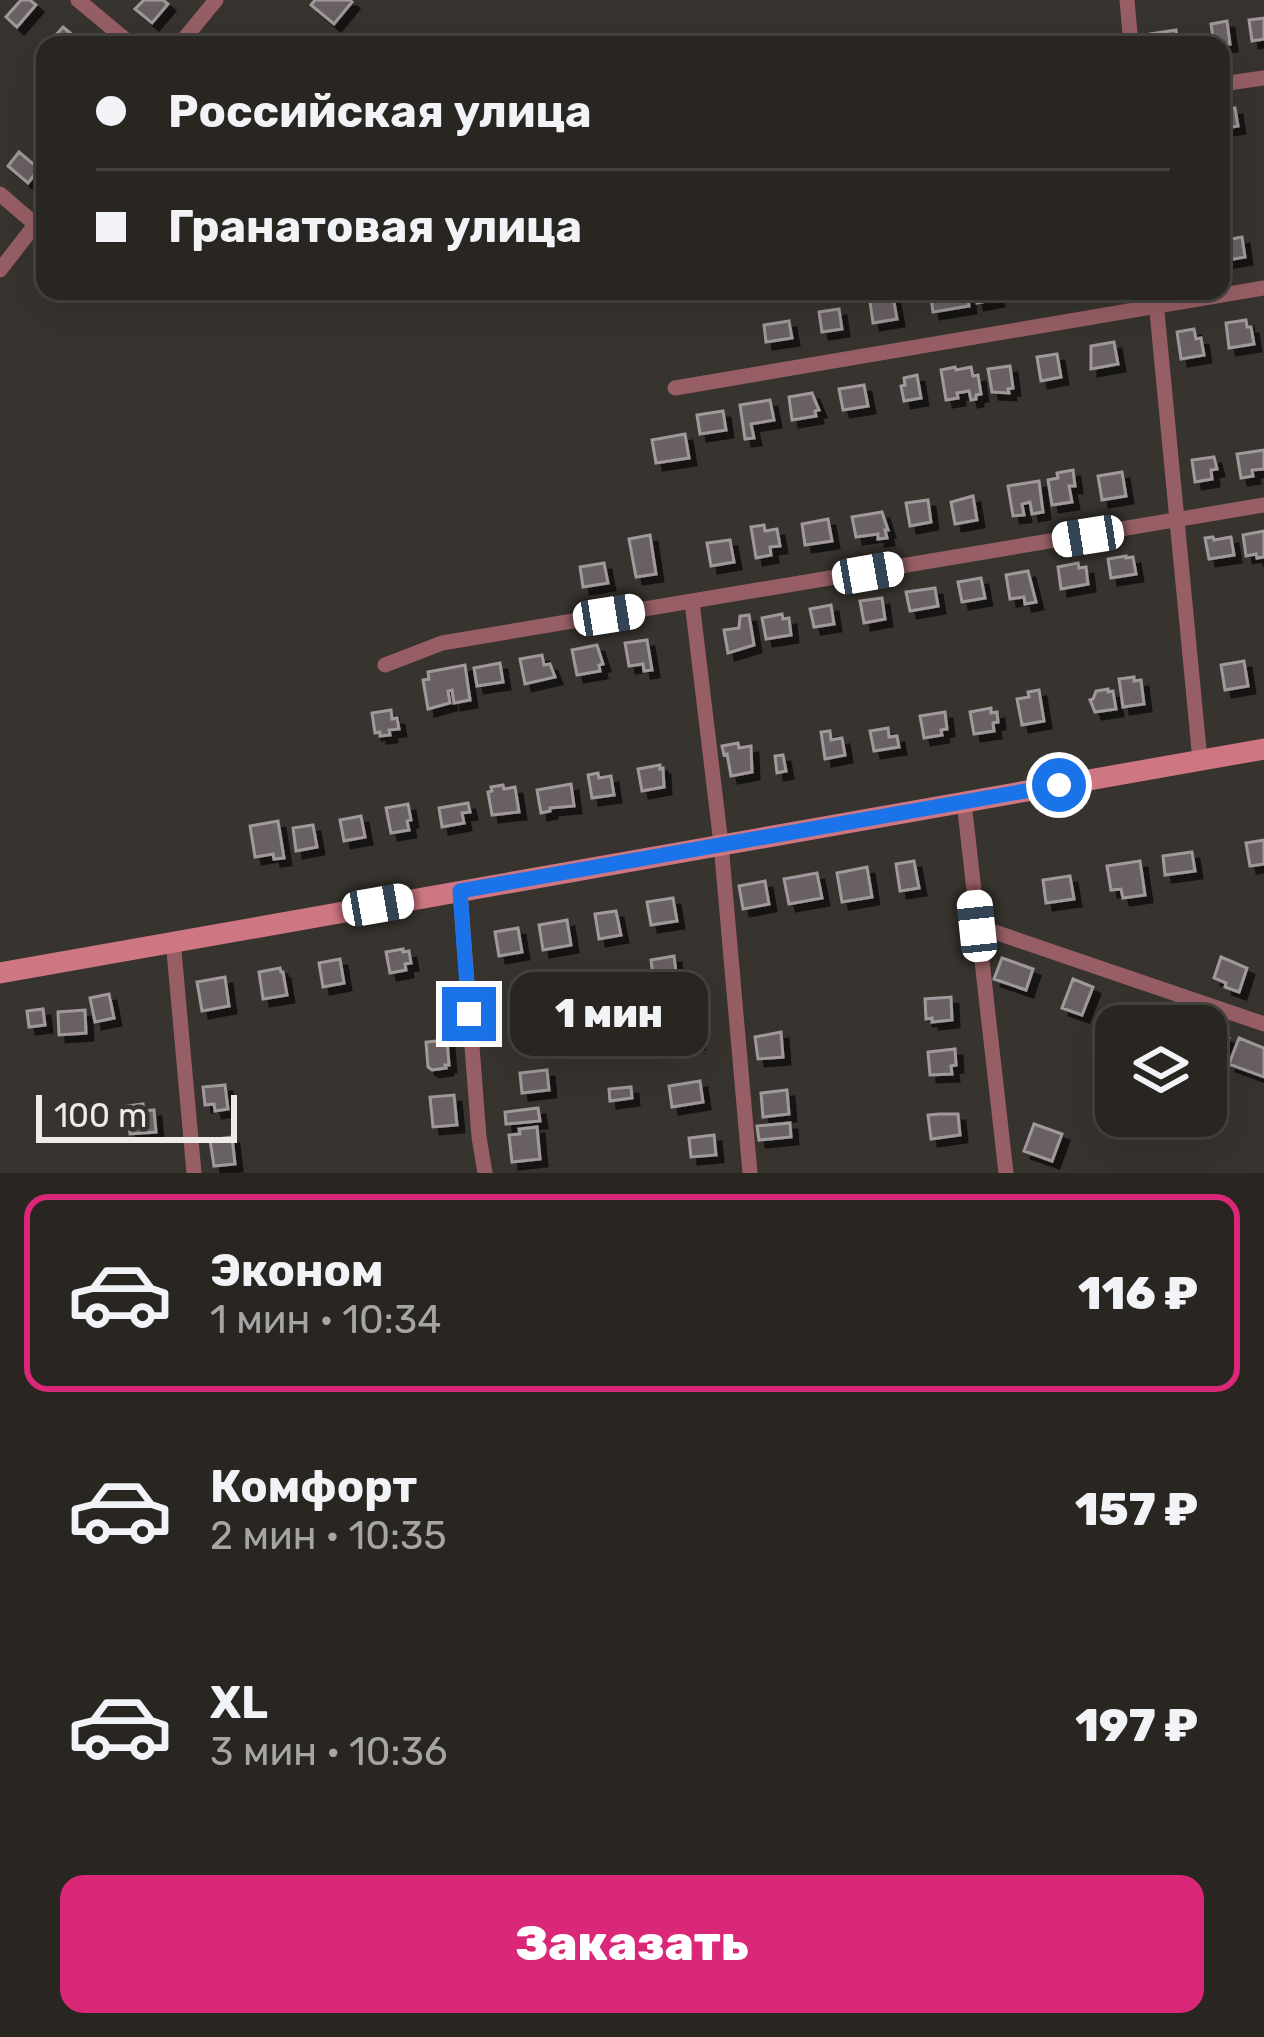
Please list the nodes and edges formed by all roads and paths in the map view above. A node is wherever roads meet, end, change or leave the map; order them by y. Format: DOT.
graph roads {
  1 [pos="78,0"];
  2 [pos="216,0"];
  3 [pos="1127,0"];
  4 [pos="121,36"];
  5 [pos="186,36"];
  6 [pos="1130,36"];
  7 [pos="1264,77"];
  8 [pos="1230,83"];
  9 [pos="0,194"];
  10 [pos="36,216"];
  11 [pos="36,223"];
  12 [pos="0,270"];
  13 [pos="1264,288"];
  14 [pos="1230,291"];
  15 [pos="1150,300"];
  16 [pos="1155,300"];
  17 [pos="675,388"];
  18 [pos="1264,506"];
  19 [pos="1176,521"];
  20 [pos="692,602"];
  21 [pos="385,665"];
  22 [pos="1264,749"];
  23 [pos="1200,760"];
  24 [pos="964,802"];
  25 [pos="721,844"];
  26 [pos="460,891"];
  27 [pos="977,926"];
  28 [pos="173,940"];
  29 [pos="0,973"];
  30 [pos="1264,1024"];
  31 [pos="194,1173"];
  32 [pos="485,1173"];
  33 [pos="750,1173"];
  34 [pos="1006,1173"];
  1 -- 4 [label="street"];
  2 -- 5 [label="street"];
  3 -- 6 [label="street"];
  7 -- 8 [label="street"];
  9 -- 10 [label="street"];
  11 -- 12 [label="street"];
  13 -- 14 [label="street"];
  15 -- 17 [label="street"];
  16 -- 19 [label="street"];
  18 -- 19 [label="street"];
  19 -- 20 [label="street"];
  19 -- 23 [label="street"];
  20 -- 21 [label="street"];
  20 -- 25 [label="street"];
  22 -- 23 [label="main road"];
  23 -- 24 [label="main road"];
  24 -- 25 [label="main road"];
  24 -- 27 [label="street"];
  25 -- 26 [label="main road"];
  25 -- 33 [label="street"];
  26 -- 28 [label="main road"];
  26 -- 32 [label="street"];
  27 -- 30 [label="street"];
  27 -- 34 [label="street"];
  28 -- 29 [label="main road"];
  28 -- 31 [label="street"];
}
